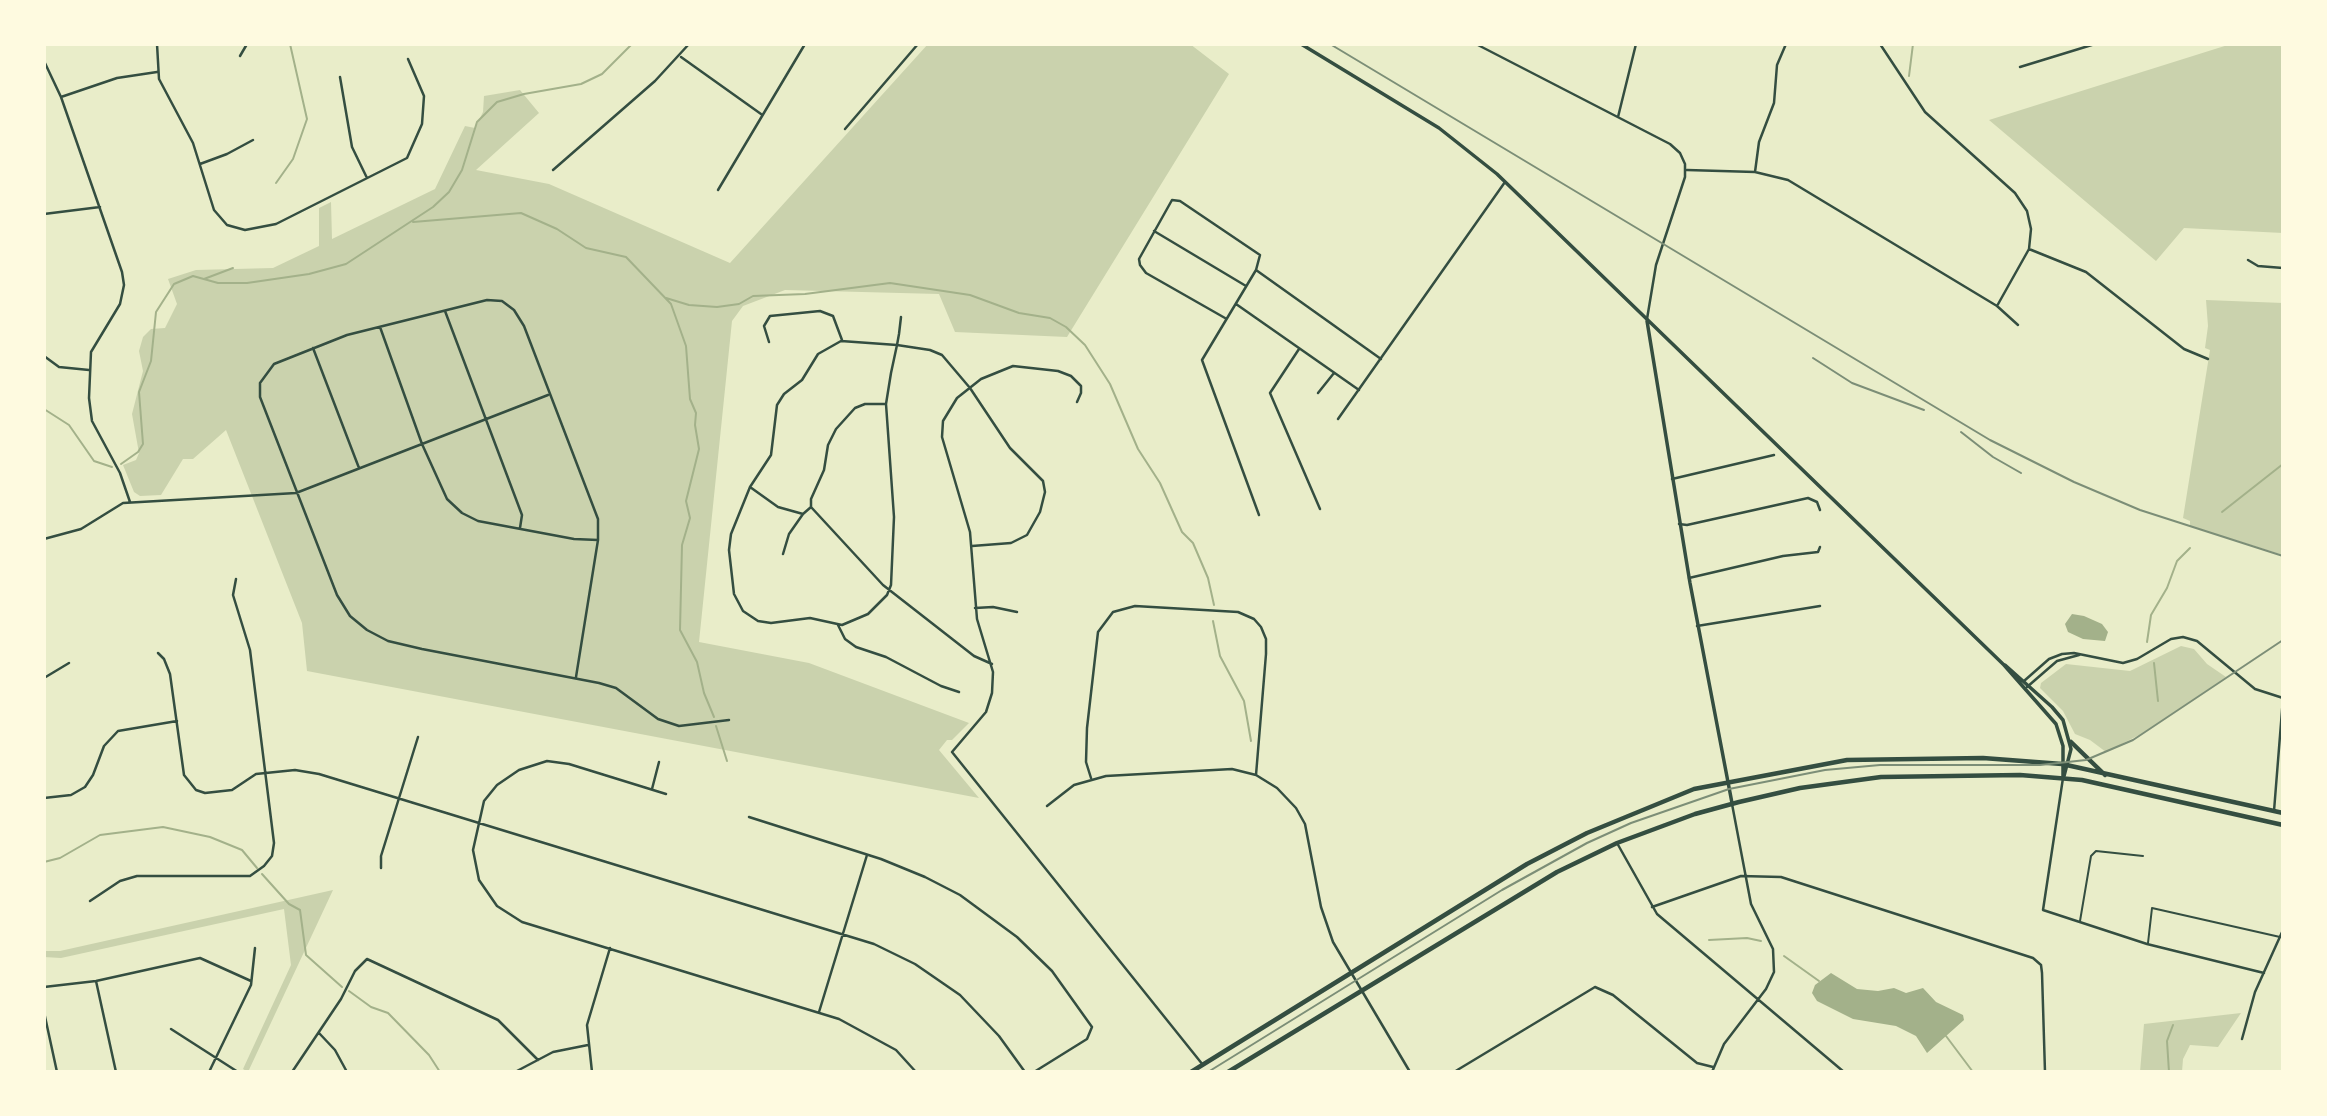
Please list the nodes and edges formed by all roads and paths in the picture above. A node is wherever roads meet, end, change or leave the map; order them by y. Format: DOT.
graph roads {
  1 [pos="157,44"];
  2 [pos="247,44"];
  3 [pos="689,44"];
  4 [pos="805,44"];
  5 [pos="918,44"];
  6 [pos="1301,44"];
  7 [pos="1476,44"];
  8 [pos="1636,44"];
  9 [pos="1786,44"];
  10 [pos="1880,44"];
  11 [pos="2095,44"];
  12 [pos="240,56"];
  13 [pos="680,57"];
  14 [pos="408,59"];
  15 [pos="44,61"];
  16 [pos="2020,67"];
  17 [pos="157,72"];
  18 [pos="340,78"];
  19 [pos="61,97"];
  20 [pos="761,114"];
  21 [pos="1618,117"];
  22 [pos="845,129"];
  23 [pos="253,140"];
  24 [pos="200,164"];
  25 [pos="1686,169"];
  26 [pos="553,170"];
  27 [pos="1755,173"];
  28 [pos="367,178"];
  29 [pos="1505,182"];
  30 [pos="718,190"];
  31 [pos="100,207"];
  32 [pos="44,214"];
  33 [pos="1154,231"];
  34 [pos="2029,249"];
  35 [pos="2248,260"];
  36 [pos="2283,268"];
  37 [pos="1256,270"];
  38 [pos="1246,286"];
  39 [pos="1236,304"];
  40 [pos="1997,306"];
  41 [pos="445,311"];
  42 [pos="901,317"];
  43 [pos="1224,318"];
  44 [pos="1647,319"];
  45 [pos="2018,325"];
  46 [pos="380,327"];
  47 [pos="842,340"];
  48 [pos="769,342"];
  49 [pos="897,345"];
  50 [pos="313,348"];
  51 [pos="1299,349"];
  52 [pos="44,356"];
  53 [pos="1381,359"];
  54 [pos="2208,359"];
  55 [pos="89,370"];
  56 [pos="1334,373"];
  57 [pos="970,388"];
  58 [pos="1359,390"];
  59 [pos="1318,393"];
  60 [pos="549,394"];
  61 [pos="1077,402"];
  62 [pos="886,404"];
  63 [pos="486,419"];
  64 [pos="1338,419"];
  65 [pos="422,444"];
  66 [pos="1774,455"];
  67 [pos="359,468"];
  68 [pos="1672,479"];
  69 [pos="750,487"];
  70 [pos="296,493"];
  71 [pos="130,502"];
  72 [pos="811,508"];
  73 [pos="1320,509"];
  74 [pos="1820,510"];
  75 [pos="803,514"];
  76 [pos="1259,515"];
  77 [pos="1679,524"];
  78 [pos="520,528"];
  79 [pos="44,538"];
  80 [pos="598,540"];
  81 [pos="972,546"];
  82 [pos="1820,547"];
  83 [pos="783,554"];
  84 [pos="1689,578"];
  85 [pos="236,579"];
  86 [pos="890,590"];
  87 [pos="1820,606"];
  88 [pos="975,608"];
  89 [pos="1017,612"];
  90 [pos="838,625"];
  91 [pos="1697,626"];
  92 [pos="158,653"];
  93 [pos="2079,655"];
  94 [pos="69,663"];
  95 [pos="992,664"];
  96 [pos="2004,665"];
  97 [pos="576,677"];
  98 [pos="44,678"];
  99 [pos="2025,681"];
  100 [pos="2020,685"];
  101 [pos="2029,685"];
  102 [pos="2024,689"];
  103 [pos="959,692"];
  104 [pos="2283,698"];
  105 [pos="729,720"];
  106 [pos="177,721"];
  107 [pos="418,737"];
  108 [pos="2071,742"];
  109 [pos="659,762"];
  110 [pos="2062,764"];
  111 [pos="2068,766"];
  112 [pos="266,773"];
  113 [pos="1256,775"];
  114 [pos="2105,776"];
  115 [pos="2063,778"];
  116 [pos="1091,779"];
  117 [pos="1728,782"];
  118 [pos="652,789"];
  119 [pos="666,794"];
  120 [pos="44,798"];
  121 [pos="399,798"];
  122 [pos="1732,803"];
  123 [pos="1047,806"];
  124 [pos="2274,811"];
  125 [pos="2283,813"];
  126 [pos="748,817"];
  127 [pos="477,822"];
  128 [pos="2283,825"];
  129 [pos="1617,843"];
  130 [pos="867,855"];
  131 [pos="2143,856"];
  132 [pos="381,868"];
  133 [pos="1746,875"];
  134 [pos="90,901"];
  135 [pos="1652,906"];
  136 [pos="2079,922"];
  137 [pos="2283,930"];
  138 [pos="844,934"];
  139 [pos="2280,937"];
  140 [pos="2147,944"];
  141 [pos="255,948"];
  142 [pos="610,948"];
  143 [pos="1350,972"];
  144 [pos="2264,972"];
  145 [pos="96,981"];
  146 [pos="251,981"];
  147 [pos="44,988"];
  148 [pos="1362,993"];
  149 [pos="1759,999"];
  150 [pos="44,1012"];
  151 [pos="819,1012"];
  152 [pos="171,1029"];
  153 [pos="319,1033"];
  154 [pos="2242,1039"];
  155 [pos="588,1045"];
  156 [pos="216,1059"];
  157 [pos="538,1060"];
  158 [pos="1203,1065"];
  159 [pos="1713,1067"];
  160 [pos="57,1072"];
  161 [pos="116,1072"];
  162 [pos="209,1072"];
  163 [pos="238,1072"];
  164 [pos="292,1072"];
  165 [pos="347,1072"];
  166 [pos="514,1072"];
  167 [pos="592,1072"];
  168 [pos="916,1072"];
  169 [pos="1025,1072"];
  170 [pos="1034,1072"];
  171 [pos="1191,1072"];
  172 [pos="1228,1072"];
  173 [pos="1410,1072"];
  174 [pos="1454,1072"];
  175 [pos="1712,1072"];
  176 [pos="1844,1072"];
  177 [pos="2045,1072"];
  1 -- 17 [label="street"];
  2 -- 12 [label="street"];
  3 -- 13 [label="street"];
  4 -- 20 [label="street"];
  5 -- 22 [label="street"];
  6 -- 29 [label="street"];
  7 -- 21 [label="street"];
  8 -- 21 [label="street"];
  9 -- 27 [label="street"];
  10 -- 34 [label="street"];
  11 -- 16 [label="street"];
  13 -- 20 [label="street"];
  13 -- 26 [label="street"];
  14 -- 28 [label="street"];
  15 -- 19 [label="street"];
  17 -- 19 [label="street"];
  17 -- 24 [label="street"];
  18 -- 28 [label="street"];
  19 -- 31 [label="street"];
  20 -- 30 [label="street"];
  21 -- 25 [label="street"];
  23 -- 24 [label="street"];
  24 -- 28 [label="street"];
  25 -- 27 [label="street"];
  25 -- 44 [label="street"];
  27 -- 40 [label="street"];
  29 -- 44 [label="street"];
  29 -- 53 [label="street"];
  31 -- 32 [label="street"];
  31 -- 55 [label="street"];
  33 -- 37 [label="street"];
  33 -- 38 [label="street"];
  33 -- 43 [label="street"];
  34 -- 40 [label="street"];
  34 -- 54 [label="street"];
  35 -- 36 [label="street"];
  37 -- 38 [label="street"];
  37 -- 53 [label="street"];
  38 -- 39 [label="street"];
  39 -- 43 [label="street"];
  39 -- 51 [label="street"];
  40 -- 45 [label="street"];
  41 -- 46 [label="street"];
  41 -- 60 [label="street"];
  41 -- 63 [label="street"];
  42 -- 49 [label="street"];
  43 -- 76 [label="street"];
  44 -- 68 [label="street"];
  44 -- 96 [label="street"];
  46 -- 50 [label="street"];
  46 -- 65 [label="street"];
  47 -- 48 [label="street"];
  47 -- 49 [label="street"];
  47 -- 69 [label="street"];
  49 -- 57 [label="street"];
  49 -- 62 [label="street"];
  50 -- 67 [label="street"];
  50 -- 70 [label="street"];
  51 -- 56 [label="street"];
  51 -- 73 [label="street"];
  52 -- 55 [label="street"];
  53 -- 58 [label="street"];
  55 -- 71 [label="street"];
  56 -- 58 [label="street"];
  56 -- 59 [label="street"];
  57 -- 61 [label="street"];
  57 -- 81 [label="street"];
  57 -- 81 [label="street"];
  58 -- 64 [label="street"];
  60 -- 63 [label="street"];
  60 -- 80 [label="street"];
  62 -- 72 [label="street"];
  62 -- 86 [label="street"];
  63 -- 65 [label="street"];
  63 -- 78 [label="street"];
  65 -- 67 [label="street"];
  65 -- 78 [label="street"];
  66 -- 68 [label="street"];
  67 -- 70 [label="street"];
  68 -- 77 [label="street"];
  69 -- 75 [label="street"];
  69 -- 90 [label="street"];
  70 -- 71 [label="street"];
  70 -- 97 [label="street"];
  71 -- 79 [label="street"];
  72 -- 75 [label="street"];
  72 -- 86 [label="street"];
  74 -- 77 [label="street"];
  75 -- 83 [label="street"];
  77 -- 84 [label="street"];
  78 -- 80 [label="street"];
  80 -- 97 [label="street"];
  81 -- 88 [label="street"];
  82 -- 84 [label="street"];
  84 -- 91 [label="street"];
  85 -- 112 [label="street"];
  86 -- 90 [label="street"];
  86 -- 95 [label="street"];
  87 -- 91 [label="street"];
  88 -- 89 [label="street"];
  88 -- 95 [label="street"];
  90 -- 103 [label="street"];
  91 -- 117 [label="street"];
  92 -- 106 [label="street"];
  93 -- 99 [label="street"];
  93 -- 101 [label="street"];
  93 -- 104 [label="street"];
  94 -- 98 [label="street"];
  95 -- 158 [label="street"];
  96 -- 99 [label="street"];
  96 -- 100 [label="street"];
  97 -- 105 [label="street"];
  99 -- 100 [label="street"];
  99 -- 101 [label="street"];
  100 -- 102 [label="street"];
  101 -- 102 [label="street"];
  101 -- 108 [label="street"];
  102 -- 110 [label="street"];
  104 -- 124 [label="street"];
  106 -- 112 [label="street"];
  106 -- 120 [label="street"];
  107 -- 121 [label="street"];
  108 -- 111 [label="street"];
  108 -- 114 [label="main road"];
  109 -- 118 [label="street"];
  110 -- 111 [label="main road"];
  110 -- 115 [label="street"];
  110 -- 117 [label="main road"];
  111 -- 114 [label="main road"];
  111 -- 115 [label="street"];
  112 -- 121 [label="street"];
  112 -- 134 [label="street"];
  113 -- 116 [label="street"];
  113 -- 116 [label="street"];
  113 -- 143 [label="street"];
  114 -- 124 [label="main road"];
  115 -- 122 [label="main road"];
  115 -- 128 [label="main road"];
  115 -- 136 [label="street"];
  116 -- 123 [label="street"];
  117 -- 122 [label="street"];
  117 -- 143 [label="main road"];
  118 -- 119 [label="street"];
  118 -- 127 [label="street"];
  121 -- 127 [label="street"];
  121 -- 132 [label="street"];
  122 -- 129 [label="main road"];
  122 -- 133 [label="street"];
  124 -- 125 [label="main road"];
  126 -- 130 [label="street"];
  127 -- 138 [label="street"];
  127 -- 142 [label="street"];
  129 -- 135 [label="street"];
  129 -- 148 [label="main road"];
  130 -- 138 [label="street"];
  130 -- 170 [label="street"];
  131 -- 136 [label="lane"];
  133 -- 135 [label="street"];
  133 -- 149 [label="street"];
  133 -- 177 [label="street"];
  135 -- 149 [label="street"];
  136 -- 140 [label="street"];
  137 -- 139 [label="street"];
  138 -- 151 [label="street"];
  138 -- 169 [label="street"];
  139 -- 140 [label="lane"];
  139 -- 144 [label="street"];
  140 -- 144 [label="street"];
  141 -- 146 [label="street"];
  142 -- 151 [label="street"];
  142 -- 155 [label="street"];
  143 -- 148 [label="street"];
  143 -- 158 [label="main road"];
  144 -- 154 [label="street"];
  145 -- 146 [label="street"];
  145 -- 147 [label="street"];
  145 -- 161 [label="street"];
  146 -- 156 [label="street"];
  148 -- 172 [label="main road"];
  148 -- 173 [label="street"];
  149 -- 159 [label="street"];
  149 -- 176 [label="street"];
  150 -- 160 [label="street"];
  151 -- 168 [label="street"];
  152 -- 156 [label="street"];
  153 -- 157 [label="street"];
  153 -- 164 [label="street"];
  153 -- 165 [label="street"];
  155 -- 157 [label="street"];
  155 -- 167 [label="street"];
  156 -- 162 [label="street"];
  156 -- 163 [label="street"];
  157 -- 166 [label="street"];
  158 -- 171 [label="main road"];
  159 -- 174 [label="street"];
  159 -- 175 [label="street"];
}
